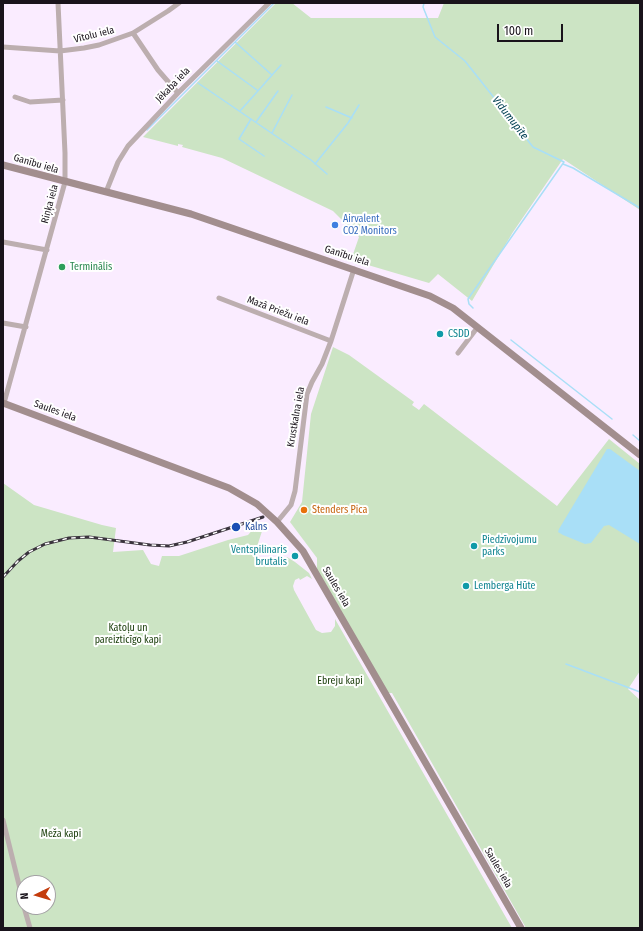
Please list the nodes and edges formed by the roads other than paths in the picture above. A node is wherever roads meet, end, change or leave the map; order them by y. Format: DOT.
graph roads {
  1 [pos="58,3"];
  2 [pos="179,3"];
  3 [pos="269,3"];
  4 [pos="132,33"];
  5 [pos="3,47"];
  6 [pos="60,51"];
  7 [pos="178,93"];
  8 [pos="14,97"];
  9 [pos="63,100"];
  10 [pos="3,165"];
  11 [pos="65,182"];
  12 [pos="106,192"];
  13 [pos="3,242"];
  14 [pos="47,250"];
  15 [pos="354,269"];
  16 [pos="218,298"];
  17 [pos="3,323"];
  18 [pos="26,327"];
  19 [pos="477,328"];
  20 [pos="331,341"];
  21 [pos="458,353"];
  22 [pos="3,403"];
  23 [pos="640,455"];
  24 [pos="277,522"];
  25 [pos="3,820"];
  26 [pos="16,875"];
  27 [pos="26,915"];
  28 [pos="30,928"];
  29 [pos="521,928"];
  1 -- 6 [label="street, Riņķa iela"];
  2 -- 4 [label="street, Vītolu iela"];
  3 -- 7 [label="street, Jēkaba iela"];
  4 -- 6 [label="street, Vītolu iela"];
  4 -- 7 [label="street"];
  5 -- 6 [label="street, Vītolu iela"];
  6 -- 9 [label="street, Riņķa iela"];
  7 -- 12 [label="street, Jēkaba iela"];
  8 -- 9 [label="street"];
  9 -- 11 [label="street, Riņķa iela"];
  10 -- 11 [label="street, Ganību iela"];
  11 -- 12 [label="street, Ganību iela"];
  11 -- 14 [label="street, Riņķa iela"];
  12 -- 15 [label="street, Ganību iela"];
  13 -- 14 [label="street"];
  14 -- 18 [label="street, Riņķa iela"];
  15 -- 19 [label="street, Ganību iela"];
  15 -- 20 [label="street, Krustkalna iela"];
  16 -- 20 [label="street, Mazā Priežu iela"];
  17 -- 18 [label="street"];
  18 -- 22 [label="street, Riņķa iela"];
  19 -- 21 [label="street"];
  19 -- 23 [label="street, Ganību iela"];
  20 -- 24 [label="street, Krustkalna iela"];
  22 -- 24 [label="street, Saules iela"];
  24 -- 29 [label="street, Saules iela"];
  25 -- 26 [label="street"];
  27 -- 28 [label="street"];
}
